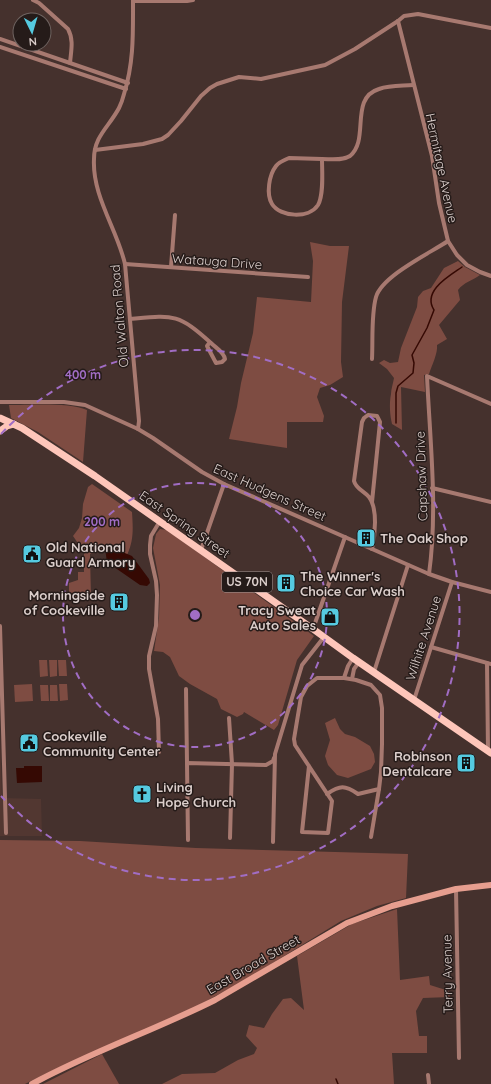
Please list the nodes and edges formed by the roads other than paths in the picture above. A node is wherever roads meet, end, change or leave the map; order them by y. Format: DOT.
graph roads {
  1 [pos="32,0"];
  2 [pos="133,0"];
  3 [pos="193,0"];
  4 [pos="38,2"];
  5 [pos="398,21"];
  6 [pos="491,28"];
  7 [pos="0,39"];
  8 [pos="0,47"];
  9 [pos="70,63"];
  10 [pos="128,82"];
  11 [pos="413,85"];
  12 [pos="126,89"];
  13 [pos="95,150"];
  14 [pos="322,160"];
  15 [pos="175,215"];
  16 [pos="448,241"];
  17 [pos="125,264"];
  18 [pos="171,268"];
  19 [pos="491,276"];
  20 [pos="308,277"];
  21 [pos="130,319"];
  22 [pos="210,342"];
  23 [pos="372,359"];
  24 [pos="0,402"];
  25 [pos="491,404"];
  26 [pos="0,418"];
  27 [pos="14,424"];
  28 [pos="138,429"];
  29 [pos="0,431"];
  30 [pos="224,484"];
  31 [pos="432,488"];
  32 [pos="372,502"];
  33 [pos="491,502"];
  34 [pos="160,521"];
  35 [pos="345,538"];
  36 [pos="372,549"];
  37 [pos="201,550"];
  38 [pos="408,564"];
  39 [pos="429,574"];
  40 [pos="452,582"];
  41 [pos="491,592"];
  42 [pos="0,626"];
  43 [pos="313,628"];
  44 [pos="324,637"];
  45 [pos="431,647"];
  46 [pos="356,660"];
  47 [pos="489,663"];
  48 [pos="374,672"];
  49 [pos="344,678"];
  50 [pos="352,679"];
  51 [pos="1,683"];
  52 [pos="186,689"];
  53 [pos="414,700"];
  54 [pos="229,718"];
  55 [pos="159,752"];
  56 [pos="490,752"];
  57 [pos="276,754"];
  58 [pos="187,763"];
  59 [pos="232,764"];
  60 [pos="309,766"];
  61 [pos="379,789"];
  62 [pos="327,794"];
  63 [pos="6,832"];
  64 [pos="371,837"];
  65 [pos="230,838"];
  66 [pos="188,840"];
  67 [pos="273,842"];
  68 [pos="491,885"];
  69 [pos="456,889"];
  70 [pos="459,1058"];
  71 [pos="428,1076"];
  72 [pos="32,1084"];
  73 [pos="428,1084"];
  1 -- 4 [label="street"];
  2 -- 3 [label="street"];
  2 -- 10 [label="street, Old Walton Road"];
  4 -- 9 [label="street"];
  5 -- 6 [label="street"];
  5 -- 11 [label="street, Hermitage Avenue"];
  5 -- 13 [label="street"];
  7 -- 9 [label="street"];
  8 -- 12 [label="street"];
  9 -- 10 [label="street"];
  10 -- 12 [label="street, Old Walton Road"];
  11 -- 14 [label="street"];
  11 -- 16 [label="street, Hermitage Avenue"];
  12 -- 13 [label="street, Old Walton Road"];
  13 -- 17 [label="street, Old Walton Road"];
  14 -- 14 [label="street"];
  15 -- 18 [label="street"];
  16 -- 19 [label="street, Hermitage Avenue"];
  16 -- 23 [label="street"];
  17 -- 18 [label="street, Watauga Drive"];
  17 -- 21 [label="street, Old Walton Road"];
  18 -- 20 [label="street, Watauga Drive"];
  21 -- 22 [label="street"];
  21 -- 28 [label="street, Old Walton Road"];
  22 -- 22 [label="street"];
  24 -- 28 [label="street, East Hudgens Street"];
  25 -- 31 [label="street, Capshaw Drive"];
  26 -- 27 [label="main road, East Spring Street / US 70N"];
  27 -- 29 [label="main road"];
  27 -- 34 [label="main road, East Spring Street / US 70N"];
  28 -- 30 [label="street, East Hudgens Street"];
  30 -- 35 [label="street, East Hudgens Street"];
  30 -- 37 [label="street"];
  31 -- 33 [label="street"];
  31 -- 39 [label="street, Capshaw Drive"];
  32 -- 32 [label="street"];
  32 -- 36 [label="street"];
  34 -- 37 [label="main road, East Spring Street / US 70N"];
  34 -- 55 [label="street"];
  35 -- 36 [label="street, East Hudgens Street"];
  35 -- 43 [label="street"];
  36 -- 38 [label="street, East Hudgens Street"];
  37 -- 43 [label="main road, East Spring Street / US 70N"];
  38 -- 39 [label="street, East Hudgens Street"];
  38 -- 48 [label="street"];
  39 -- 40 [label="street, East Hudgens Street"];
  40 -- 41 [label="street, East Hudgens Street"];
  40 -- 45 [label="street, Wilhite Avenue"];
  42 -- 51 [label="street"];
  43 -- 44 [label="main road, East Spring Street / US 70N"];
  44 -- 46 [label="main road, East Spring Street / US 70N"];
  44 -- 57 [label="street"];
  45 -- 47 [label="street"];
  45 -- 53 [label="street, Wilhite Avenue"];
  46 -- 48 [label="main road, East Spring Street / US 70N"];
  46 -- 49 [label="street"];
  46 -- 50 [label="street"];
  47 -- 56 [label="street"];
  48 -- 53 [label="main road, East Spring Street / US 70N"];
  49 -- 50 [label="street"];
  49 -- 60 [label="street"];
  50 -- 61 [label="street"];
  51 -- 63 [label="street"];
  52 -- 58 [label="street"];
  53 -- 56 [label="main road, East Spring Street / US 70N"];
  54 -- 59 [label="street"];
  57 -- 59 [label="street"];
  57 -- 67 [label="street"];
  58 -- 59 [label="street"];
  58 -- 66 [label="street"];
  59 -- 65 [label="street"];
  60 -- 62 [label="street"];
  60 -- 62 [label="street"];
  61 -- 62 [label="street"];
  61 -- 64 [label="street"];
  68 -- 69 [label="street, East Broad Street"];
  69 -- 70 [label="street, Terry Avenue"];
  69 -- 72 [label="street, East Broad Street"];
  71 -- 73 [label="street"];
}
